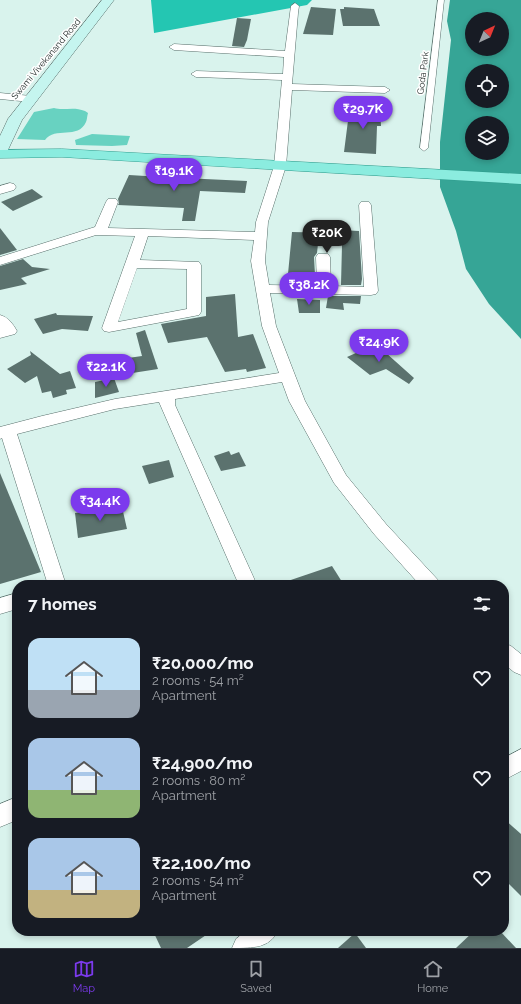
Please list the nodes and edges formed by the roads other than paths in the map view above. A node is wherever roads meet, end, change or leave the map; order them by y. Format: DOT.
graph roads {
  1 [pos="94,0"];
  2 [pos="108,0"];
  3 [pos="441,0"];
  4 [pos="295,6"];
  5 [pos="174,47"];
  6 [pos="290,54"];
  7 [pos="49,55"];
  8 [pos="196,74"];
  9 [pos="287,82"];
  10 [pos="24,85"];
  11 [pos="385,90"];
  12 [pos="0,96"];
  13 [pos="31,99"];
  14 [pos="10,102"];
  15 [pos="424,148"];
  16 [pos="0,153"];
  17 [pos="0,163"];
  18 [pos="279,169"];
  19 [pos="408,177"];
  20 [pos="521,179"];
  21 [pos="521,187"];
  22 [pos="112,202"];
  23 [pos="365,205"];
  24 [pos="100,231"];
  25 [pos="143,233"];
  26 [pos="261,236"];
  27 [pos="323,257"];
  28 [pos="0,261"];
  29 [pos="132,264"];
  30 [pos="263,289"];
  31 [pos="324,290"];
  32 [pos="0,319"];
  33 [pos="0,333"];
  34 [pos="288,376"];
  35 [pos="167,396"];
  36 [pos="4,431"];
  37 [pos="55,580"];
  38 [pos="246,580"];
  39 [pos="426,580"];
  40 [pos="12,602"];
  41 [pos="0,606"];
  42 [pos="509,656"];
  43 [pos="521,666"];
  44 [pos="521,759"];
  45 [pos="509,767"];
  46 [pos="12,810"];
  47 [pos="0,816"];
  48 [pos="260,936"];
  49 [pos="245,948"];
  1 -- 7 [label="main road, Swami Vivekanand Road"];
  2 -- 13 [label="main road"];
  3 -- 15 [label="street, Goda Park"];
  4 -- 6 [label="street"];
  5 -- 6 [label="street"];
  6 -- 9 [label="street"];
  8 -- 9 [label="street"];
  9 -- 11 [label="street"];
  9 -- 18 [label="street"];
  10 -- 14 [label="main road, Swami Vivekanand Road"];
  12 -- 14 [label="street"];
  13 -- 14 [label="street"];
  13 -- 16 [label="main road"];
  16 -- 18 [label="main road"];
  17 -- 18 [label="main road"];
  18 -- 19 [label="main road"];
  18 -- 26 [label="street"];
  19 -- 20 [label="main road"];
  19 -- 21 [label="main road"];
  22 -- 24 [label="street"];
  23 -- 31 [label="street"];
  24 -- 25 [label="street"];
  24 -- 28 [label="street"];
  25 -- 26 [label="street"];
  25 -- 29 [label="street"];
  26 -- 30 [label="street"];
  27 -- 31 [label="street"];
  29 -- 29 [label="street"];
  30 -- 31 [label="street"];
  30 -- 34 [label="street"];
  32 -- 33 [label="street"];
  34 -- 35 [label="street"];
  34 -- 39 [label="street"];
  35 -- 36 [label="street"];
  35 -- 38 [label="street"];
  36 -- 37 [label="street"];
  40 -- 41 [label="street"];
  42 -- 43 [label="street"];
  44 -- 45 [label="street"];
  46 -- 47 [label="street"];
  48 -- 49 [label="street"];
}
